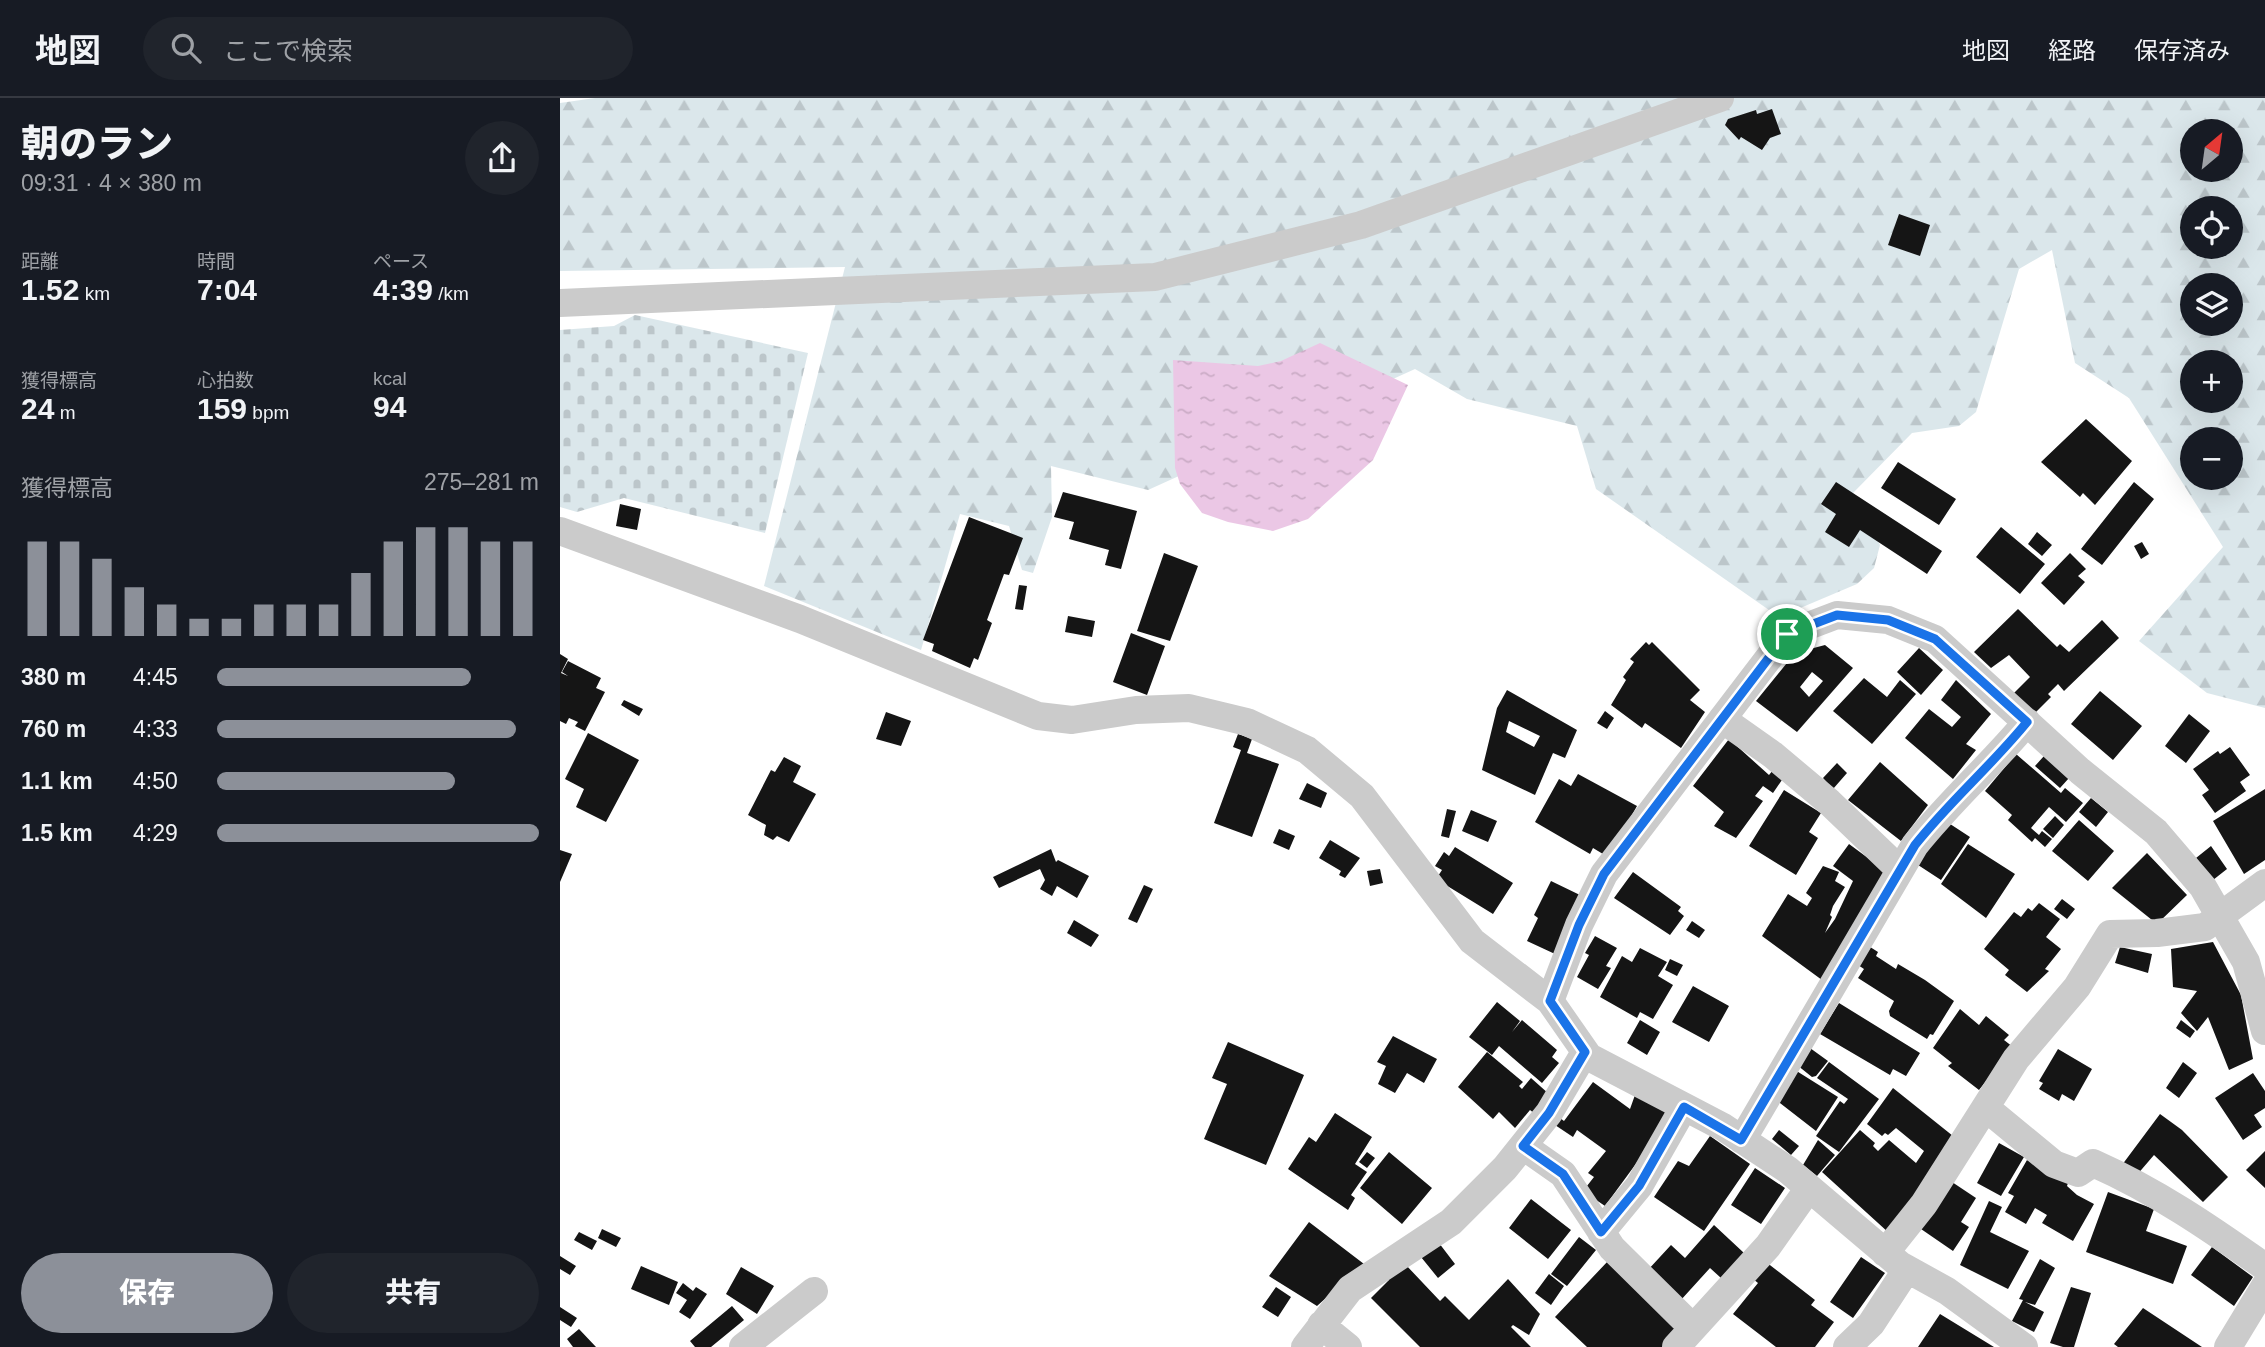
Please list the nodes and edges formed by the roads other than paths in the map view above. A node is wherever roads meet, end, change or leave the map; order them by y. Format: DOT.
graph roads {
  1 [pos="1720,98"];
  2 [pos="560,303"];
  3 [pos="560,531"];
  4 [pos="1722,719"];
  5 [pos="2027,722"];
  6 [pos="1900,870"];
  7 [pos="2265,883"];
  8 [pos="2220,917"];
  9 [pos="1550,1001"];
  10 [pos="2265,1031"];
  11 [pos="1585,1052"];
  12 [pos="1684,1107"];
  13 [pos="1986,1108"];
  14 [pos="1741,1140"];
  15 [pos="1523,1146"];
  16 [pos="1809,1188"];
  17 [pos="1601,1232"];
  18 [pos="1885,1253"];
  19 [pos="2265,1267"];
  20 [pos="1907,1269"];
  21 [pos="2265,1286"];
  22 [pos="814,1291"];
  23 [pos="1313,1336"];
  24 [pos="1684,1337"];
  25 [pos="743,1347"];
  26 [pos="1348,1347"];
  27 [pos="1847,1347"];
  28 [pos="2024,1347"];
  29 [pos="2228,1347"];
  1 -- 2 [label="street"];
  3 -- 9 [label="street"];
  4 -- 5 [label="street"];
  4 -- 6 [label="street"];
  4 -- 9 [label="street"];
  5 -- 6 [label="street"];
  5 -- 8 [label="street"];
  6 -- 14 [label="street"];
  7 -- 8 [label="street"];
  8 -- 10 [label="street"];
  8 -- 13 [label="street"];
  9 -- 11 [label="street"];
  11 -- 12 [label="street"];
  11 -- 15 [label="street"];
  12 -- 14 [label="street"];
  12 -- 17 [label="street"];
  13 -- 18 [label="street"];
  13 -- 19 [label="street"];
  14 -- 16 [label="street"];
  15 -- 17 [label="street"];
  15 -- 23 [label="street"];
  16 -- 18 [label="street"];
  16 -- 24 [label="street"];
  17 -- 24 [label="street"];
  18 -- 20 [label="street"];
  20 -- 27 [label="street"];
  20 -- 28 [label="street"];
  21 -- 29 [label="street"];
  22 -- 25 [label="street"];
  23 -- 26 [label="street"];
}
